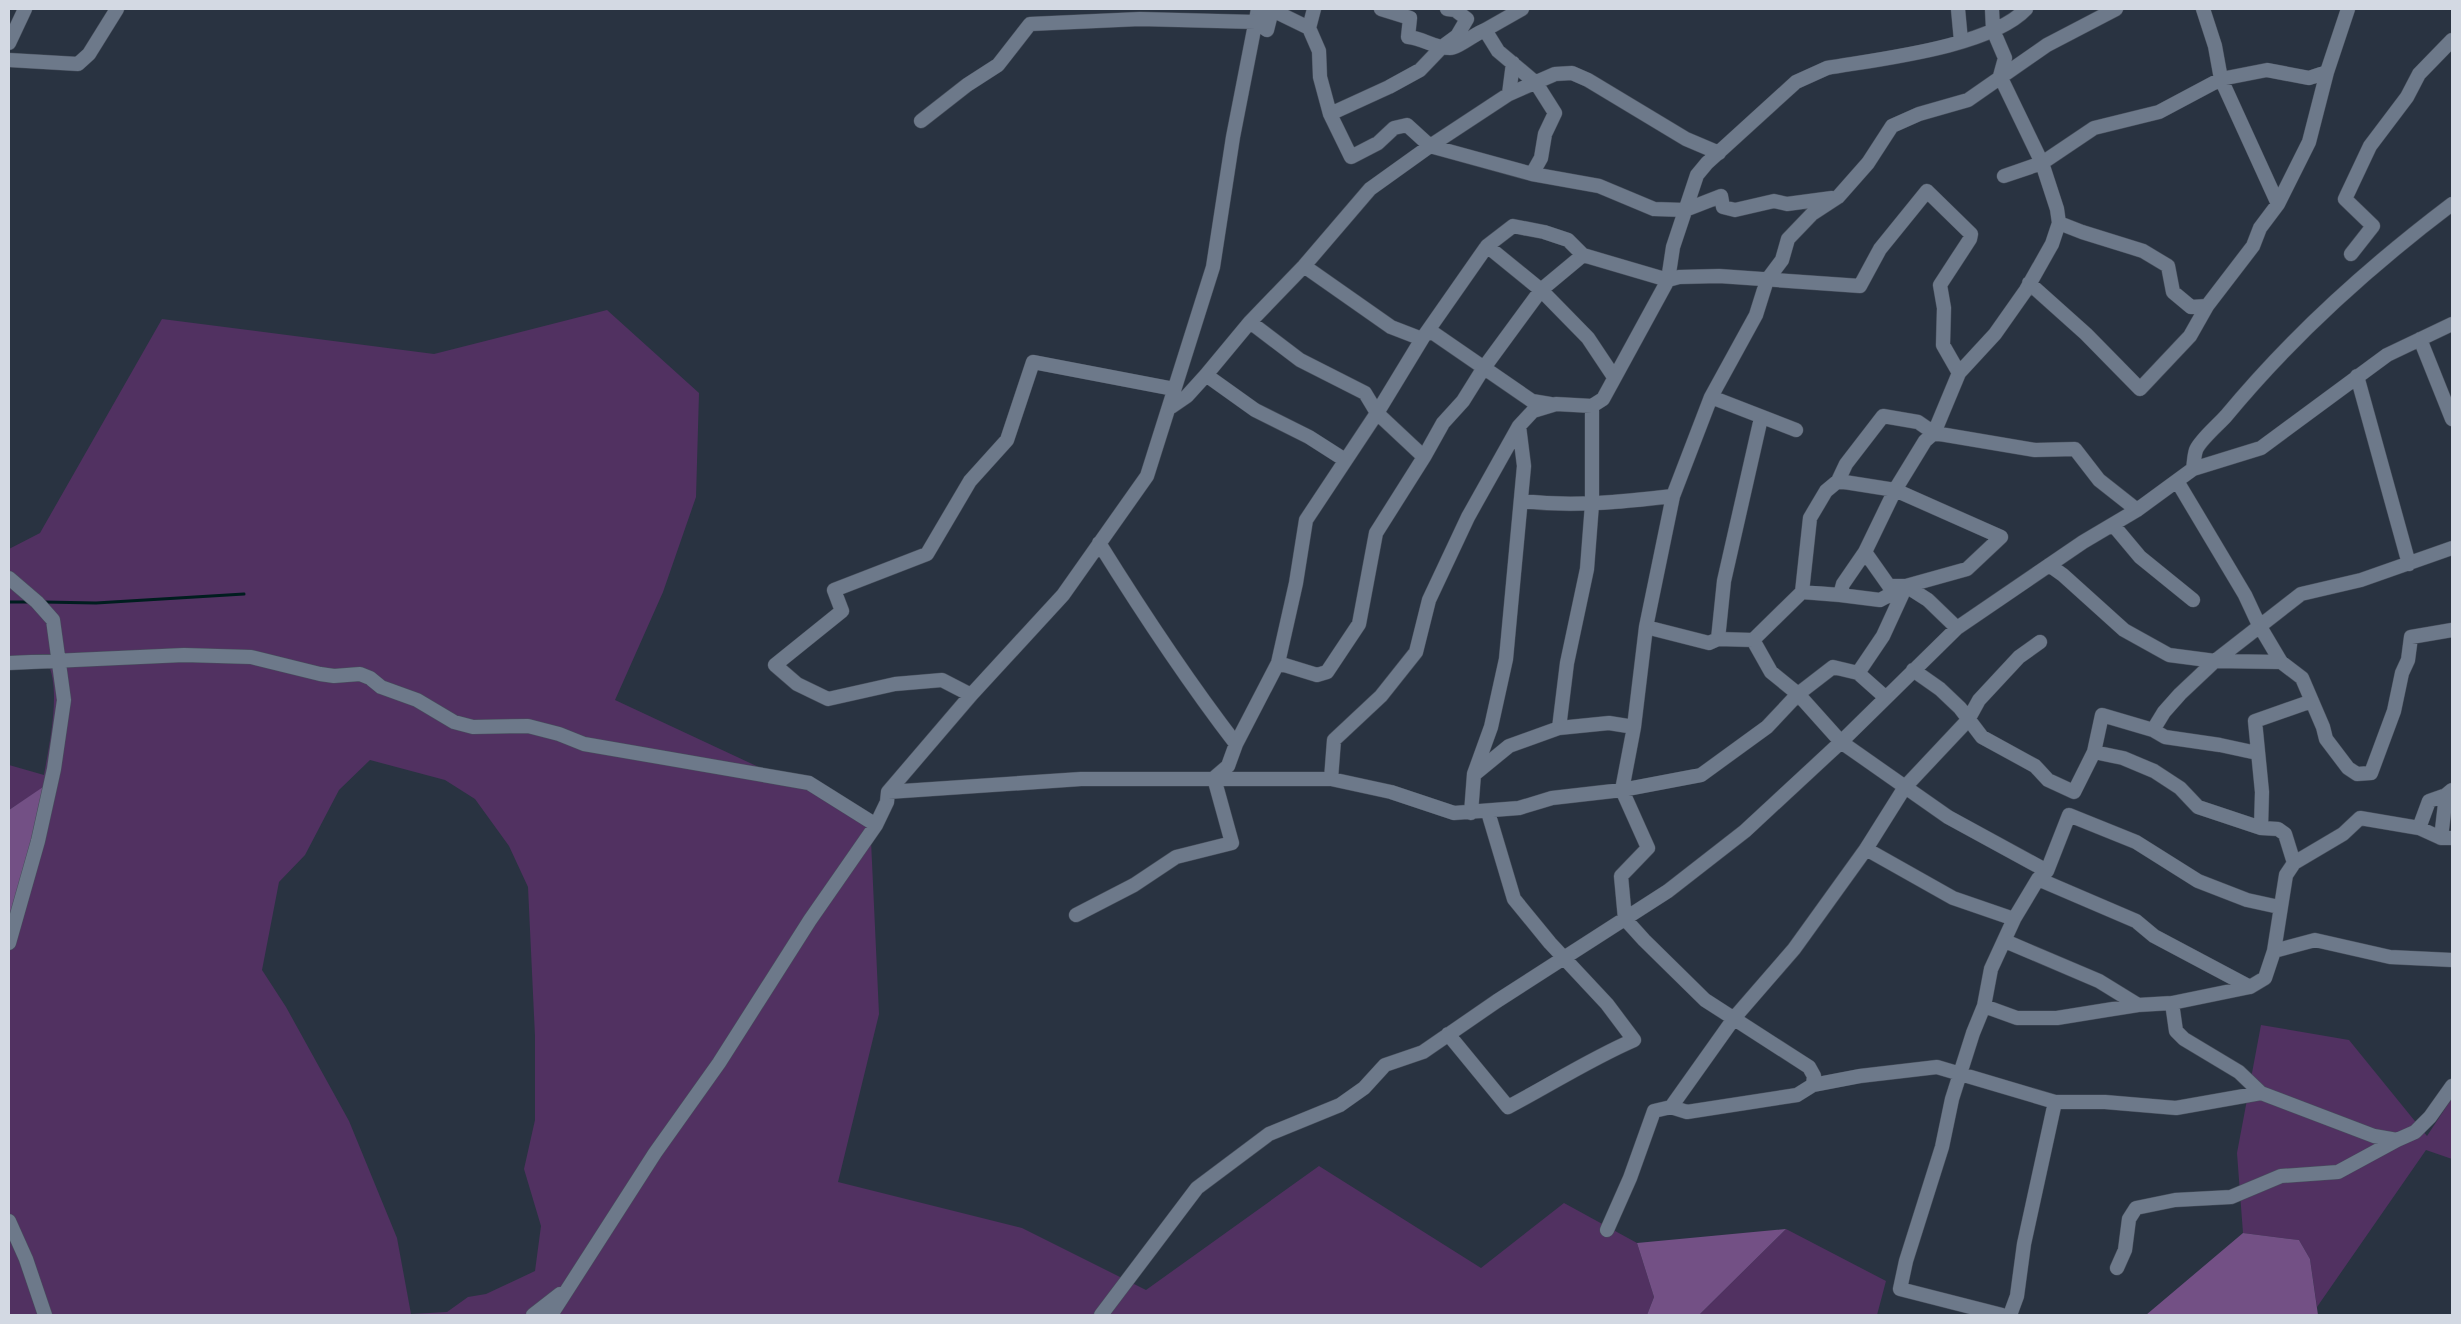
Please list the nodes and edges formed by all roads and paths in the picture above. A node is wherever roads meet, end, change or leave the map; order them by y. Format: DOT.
graph roads {
  1 [pos="25,9"];
  2 [pos="117,9"];
  3 [pos="1314,9"];
  4 [pos="1381,9"];
  5 [pos="1447,9"];
  6 [pos="1522,9"];
  7 [pos="1958,9"];
  8 [pos="1992,9"];
  9 [pos="2026,9"];
  10 [pos="2116,9"];
  11 [pos="2203,9"];
  12 [pos="2348,9"];
  13 [pos="1257,16"];
  14 [pos="1309,28"];
  15 [pos="1485,30"];
  16 [pos="1993,30"];
  17 [pos="2452,40"];
  18 [pos="1961,41"];
  19 [pos="9,44"];
  20 [pos="1442,47"];
  21 [pos="9,60"];
  22 [pos="1513,63"];
  23 [pos="2327,72"];
  24 [pos="2000,76"];
  25 [pos="2221,79"];
  26 [pos="1536,83"];
  27 [pos="1509,94"];
  28 [pos="1330,114"];
  29 [pos="921,121"];
  30 [pos="1430,146"];
  31 [pos="1719,153"];
  32 [pos="2042,164"];
  33 [pos="1532,174"];
  34 [pos="2004,176"];
  35 [pos="1838,197"];
  36 [pos="2278,204"];
  37 [pos="2452,204"];
  38 [pos="1686,210"];
  39 [pos="2058,222"];
  40 [pos="1487,246"];
  41 [pos="2352,254"];
  42 [pos="1583,256"];
  43 [pos="1304,266"];
  44 [pos="1668,280"];
  45 [pos="1767,280"];
  46 [pos="2029,283"];
  47 [pos="1541,290"];
  48 [pos="2207,306"];
  49 [pos="1250,322"];
  50 [pos="2452,324"];
  51 [pos="1426,334"];
  52 [pos="2420,339"];
  53 [pos="1483,369"];
  54 [pos="1959,373"];
  55 [pos="1206,375"];
  56 [pos="2356,376"];
  57 [pos="1614,377"];
  58 [pos="1174,389"];
  59 [pos="1711,397"];
  60 [pos="1556,404"];
  61 [pos="1592,406"];
  62 [pos="1170,407"];
  63 [pos="1376,413"];
  64 [pos="1761,418"];
  65 [pos="2452,419"];
  66 [pos="1520,426"];
  67 [pos="1796,430"];
  68 [pos="1934,432"];
  69 [pos="1424,457"];
  70 [pos="1345,460"];
  71 [pos="2193,469"];
  72 [pos="1838,481"];
  73 [pos="2176,481"];
  74 [pos="1895,490"];
  75 [pos="1673,496"];
  76 [pos="1521,501"];
  77 [pos="1592,504"];
  78 [pos="2137,510"];
  79 [pos="2114,526"];
  80 [pos="1099,543"];
  81 [pos="2452,548"];
  82 [pos="1864,552"];
  83 [pos="2409,564"];
  84 [pos="2048,565"];
  85 [pos="9,578"];
  86 [pos="1906,586"];
  87 [pos="1802,592"];
  88 [pos="1840,595"];
  89 [pos="2192,600"];
  90 [pos="2259,625"];
  91 [pos="1646,627"];
  92 [pos="1957,628"];
  93 [pos="2452,630"];
  94 [pos="1718,639"];
  95 [pos="1753,640"];
  96 [pos="2040,642"];
  97 [pos="60,660"];
  98 [pos="2215,661"];
  99 [pos="2280,662"];
  100 [pos="9,663"];
  101 [pos="1278,663"];
  102 [pos="1913,670"];
  103 [pos="1858,673"];
  104 [pos="1798,694"];
  105 [pos="971,695"];
  106 [pos="1886,697"];
  107 [pos="2312,701"];
  108 [pos="1968,720"];
  109 [pos="1634,727"];
  110 [pos="1559,728"];
  111 [pos="2154,730"];
  112 [pos="1841,742"];
  113 [pos="1236,744"];
  114 [pos="2094,752"];
  115 [pos="2257,753"];
  116 [pos="1474,774"];
  117 [pos="1214,778"];
  118 [pos="1331,779"];
  119 [pos="1905,787"];
  120 [pos="1622,790"];
  121 [pos="888,792"];
  122 [pos="2449,793"];
  123 [pos="1472,812"];
  124 [pos="1488,812"];
  125 [pos="876,824"];
  126 [pos="2262,828"];
  127 [pos="2419,828"];
  128 [pos="2447,838"];
  129 [pos="1866,849"];
  130 [pos="2294,864"];
  131 [pos="2042,875"];
  132 [pos="2280,907"];
  133 [pos="1076,915"];
  134 [pos="1625,919"];
  135 [pos="2014,919"];
  136 [pos="2005,941"];
  137 [pos="9,943"];
  138 [pos="2274,951"];
  139 [pos="1564,958"];
  140 [pos="2452,960"];
  141 [pos="2250,987"];
  142 [pos="2172,1003"];
  143 [pos="2138,1005"];
  144 [pos="1984,1006"];
  145 [pos="1735,1017"];
  146 [pos="1448,1034"];
  147 [pos="1960,1075"];
  148 [pos="1813,1085"];
  149 [pos="2452,1086"];
  150 [pos="2261,1092"];
  151 [pos="2055,1102"];
  152 [pos="1671,1107"];
  153 [pos="2397,1140"];
  154 [pos="9,1221"];
  155 [pos="1607,1230"];
  156 [pos="2117,1268"];
  157 [pos="570,1286"];
  158 [pos="45,1315"];
  159 [pos="533,1315"];
  160 [pos="551,1315"];
  161 [pos="1101,1315"];
  162 [pos="2002,1315"];
  163 [pos="2010,1315"];
  1 -- 19 [label="street"];
  2 -- 21 [label="street"];
  3 -- 14 [label="street"];
  4 -- 20 [label="street"];
  5 -- 20 [label="street"];
  6 -- 15 [label="street"];
  7 -- 18 [label="street"];
  8 -- 16 [label="street"];
  9 -- 16 [label="street"];
  10 -- 24 [label="street"];
  11 -- 25 [label="street"];
  12 -- 23 [label="street"];
  13 -- 14 [label="street"];
  13 -- 29 [label="street"];
  13 -- 58 [label="street"];
  14 -- 28 [label="street"];
  15 -- 20 [label="street"];
  15 -- 22 [label="street"];
  16 -- 18 [label="street"];
  16 -- 24 [label="street"];
  17 -- 41 [label="street"];
  18 -- 31 [label="street"];
  20 -- 28 [label="street"];
  22 -- 26 [label="street"];
  22 -- 27 [label="street"];
  23 -- 25 [label="street"];
  23 -- 36 [label="street"];
  24 -- 32 [label="street"];
  24 -- 35 [label="street"];
  25 -- 32 [label="street"];
  25 -- 36 [label="street"];
  26 -- 27 [label="street"];
  26 -- 31 [label="street"];
  26 -- 33 [label="street"];
  27 -- 30 [label="street"];
  28 -- 30 [label="street"];
  30 -- 33 [label="street"];
  30 -- 43 [label="street"];
  31 -- 38 [label="street"];
  32 -- 34 [label="street"];
  32 -- 39 [label="street"];
  33 -- 38 [label="street"];
  35 -- 38 [label="street"];
  35 -- 45 [label="street"];
  36 -- 48 [label="street"];
  37 -- 71 [label="street"];
  38 -- 44 [label="street"];
  39 -- 46 [label="street"];
  39 -- 48 [label="street"];
  40 -- 42 [label="street"];
  40 -- 47 [label="street"];
  40 -- 51 [label="street"];
  42 -- 44 [label="street"];
  42 -- 47 [label="street"];
  43 -- 49 [label="street"];
  43 -- 51 [label="street"];
  44 -- 45 [label="street"];
  44 -- 57 [label="street"];
  45 -- 54 [label="street"];
  45 -- 59 [label="street"];
  46 -- 48 [label="street"];
  46 -- 54 [label="street"];
  47 -- 53 [label="street"];
  47 -- 57 [label="street"];
  49 -- 55 [label="street"];
  49 -- 63 [label="street"];
  50 -- 52 [label="street"];
  51 -- 53 [label="street"];
  51 -- 63 [label="street"];
  52 -- 56 [label="street"];
  52 -- 65 [label="street"];
  53 -- 60 [label="street"];
  53 -- 69 [label="street"];
  54 -- 68 [label="street"];
  55 -- 62 [label="street"];
  55 -- 70 [label="street"];
  56 -- 71 [label="street"];
  56 -- 83 [label="street"];
  57 -- 61 [label="street"];
  58 -- 62 [label="street"];
  58 -- 105 [label="street"];
  59 -- 64 [label="street"];
  59 -- 75 [label="street"];
  60 -- 61 [label="street"];
  60 -- 66 [label="street"];
  61 -- 77 [label="street"];
  62 -- 80 [label="street"];
  63 -- 69 [label="street"];
  63 -- 70 [label="street"];
  64 -- 67 [label="street"];
  64 -- 94 [label="street"];
  66 -- 76 [label="street"];
  66 -- 118 [label="street"];
  68 -- 72 [label="street"];
  68 -- 74 [label="street"];
  68 -- 78 [label="street"];
  69 -- 101 [label="street"];
  70 -- 101 [label="street"];
  71 -- 73 [label="street"];
  72 -- 74 [label="street"];
  72 -- 87 [label="street"];
  73 -- 78 [label="street"];
  73 -- 90 [label="street"];
  74 -- 82 [label="street"];
  74 -- 86 [label="street"];
  75 -- 77 [label="street"];
  75 -- 91 [label="street"];
  76 -- 77 [label="street"];
  76 -- 116 [label="street"];
  77 -- 110 [label="street"];
  78 -- 79 [label="street"];
  79 -- 84 [label="street"];
  79 -- 89 [label="street"];
  80 -- 105 [label="street"];
  80 -- 113 [label="street"];
  81 -- 83 [label="street"];
  82 -- 86 [label="street"];
  82 -- 88 [label="street"];
  83 -- 90 [label="street"];
  84 -- 92 [label="street"];
  84 -- 98 [label="street"];
  85 -- 97 [label="street"];
  86 -- 88 [label="street"];
  86 -- 92 [label="street"];
  86 -- 103 [label="street"];
  87 -- 88 [label="street"];
  87 -- 95 [label="street"];
  90 -- 98 [label="street"];
  90 -- 99 [label="street"];
  91 -- 94 [label="street"];
  91 -- 109 [label="street"];
  92 -- 102 [label="street"];
  93 -- 107 [label="street"];
  94 -- 95 [label="street"];
  95 -- 104 [label="street"];
  96 -- 108 [label="street"];
  97 -- 100 [label="street"];
  97 -- 125 [label="street"];
  97 -- 137 [label="street"];
  98 -- 99 [label="street"];
  98 -- 111 [label="street"];
  99 -- 107 [label="street"];
  101 -- 113 [label="street"];
  102 -- 106 [label="street"];
  102 -- 108 [label="street"];
  103 -- 104 [label="street"];
  103 -- 106 [label="street"];
  104 -- 112 [label="street"];
  104 -- 120 [label="street"];
  105 -- 121 [label="street"];
  106 -- 112 [label="street"];
  107 -- 115 [label="street"];
  108 -- 114 [label="street"];
  108 -- 119 [label="street"];
  109 -- 110 [label="street"];
  109 -- 120 [label="street"];
  110 -- 116 [label="street"];
  111 -- 114 [label="street"];
  111 -- 115 [label="street"];
  112 -- 119 [label="street"];
  112 -- 134 [label="street"];
  113 -- 117 [label="street"];
  114 -- 126 [label="street"];
  115 -- 126 [label="street"];
  116 -- 123 [label="street"];
  117 -- 118 [label="street"];
  117 -- 121 [label="street"];
  117 -- 133 [label="street"];
  118 -- 123 [label="street"];
  119 -- 129 [label="street"];
  119 -- 131 [label="street"];
  120 -- 124 [label="street"];
  120 -- 134 [label="street"];
  121 -- 125 [label="street"];
  122 -- 127 [label="street"];
  122 -- 128 [label="street"];
  123 -- 124 [label="street"];
  124 -- 139 [label="street"];
  125 -- 157 [label="street"];
  126 -- 130 [label="street"];
  127 -- 128 [label="street"];
  127 -- 130 [label="street"];
  129 -- 135 [label="street"];
  129 -- 145 [label="street"];
  130 -- 132 [label="street"];
  131 -- 132 [label="street"];
  131 -- 135 [label="street"];
  131 -- 141 [label="street"];
  132 -- 138 [label="street"];
  134 -- 139 [label="street"];
  134 -- 145 [label="street"];
  135 -- 136 [label="street"];
  136 -- 143 [label="street"];
  136 -- 144 [label="street"];
  138 -- 140 [label="street"];
  138 -- 141 [label="street"];
  139 -- 146 [label="street"];
  139 -- 146 [label="street"];
  141 -- 142 [label="street"];
  142 -- 143 [label="street"];
  142 -- 150 [label="street"];
  143 -- 144 [label="street"];
  144 -- 147 [label="street"];
  145 -- 148 [label="street"];
  145 -- 152 [label="street"];
  146 -- 161 [label="street"];
  147 -- 148 [label="street"];
  147 -- 151 [label="street"];
  147 -- 162 [label="street"];
  148 -- 152 [label="street"];
  149 -- 153 [label="street"];
  150 -- 151 [label="street"];
  150 -- 153 [label="street"];
  151 -- 163 [label="street"];
  152 -- 155 [label="street"];
  153 -- 156 [label="street"];
  154 -- 158 [label="street"];
  157 -- 159 [label="street"];
  157 -- 160 [label="street"];
}
